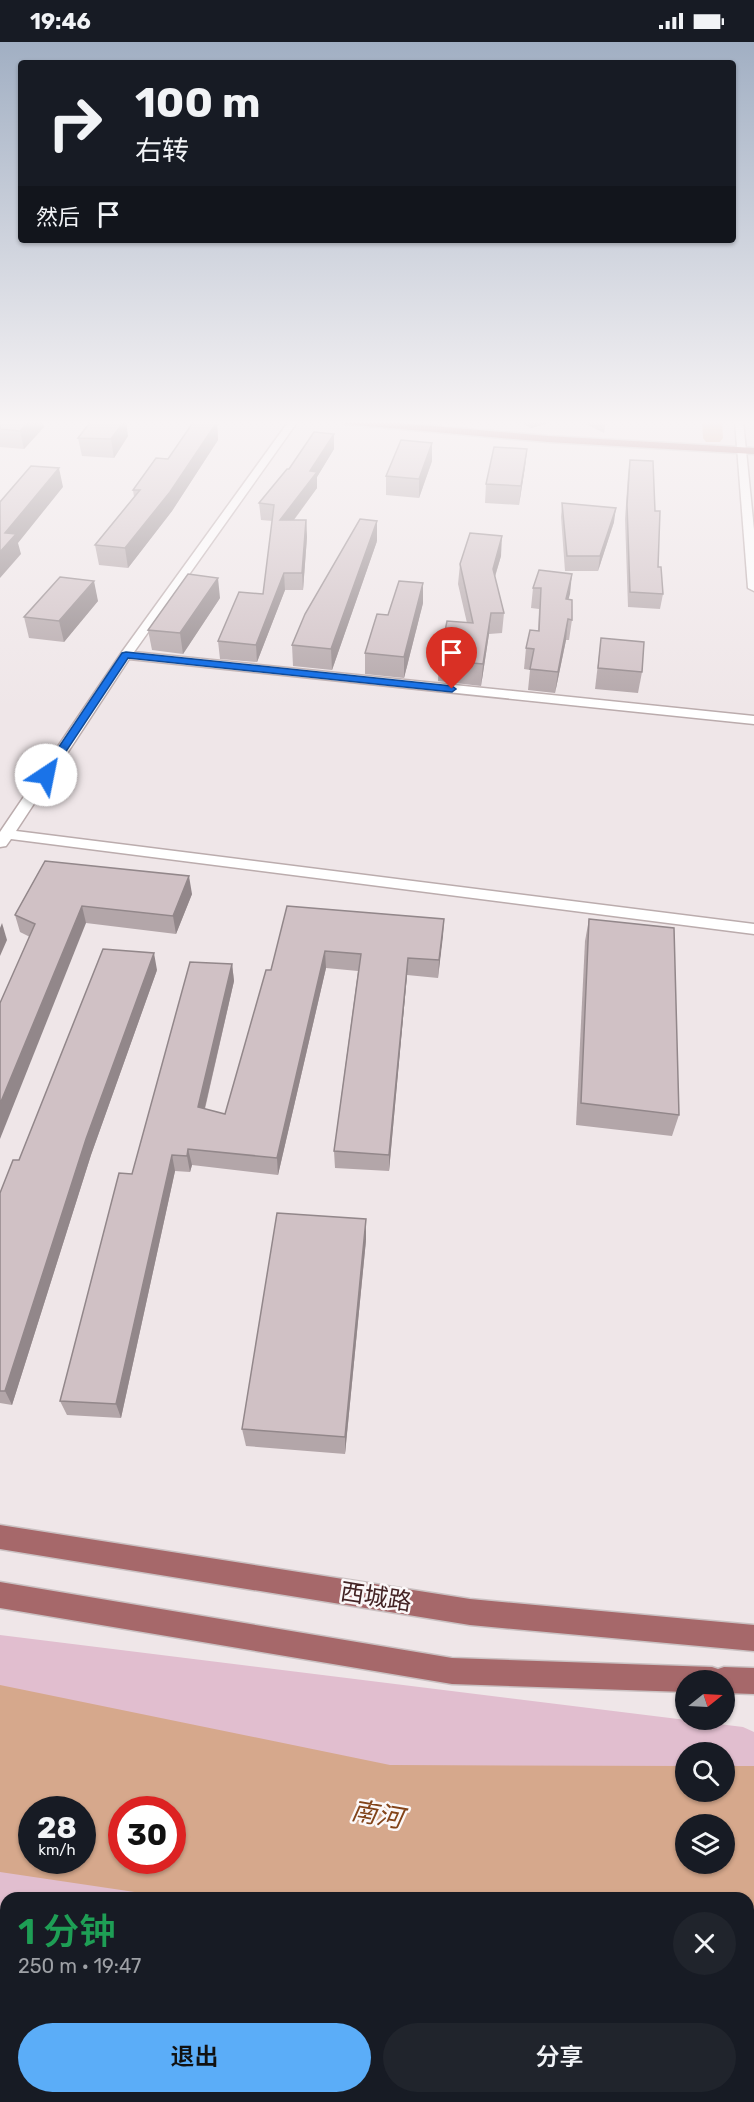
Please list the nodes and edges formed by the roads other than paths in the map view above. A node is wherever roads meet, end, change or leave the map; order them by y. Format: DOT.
graph roads {
  1 [pos="225,517"];
  2 [pos="748,517"];
  3 [pos="754,588"];
  4 [pos="126,655"];
  5 [pos="754,720"];
  6 [pos="3,839"];
  7 [pos="754,929"];
  8 [pos="0,1537"];
  9 [pos="0,1595"];
  10 [pos="754,1638"];
  11 [pos="675,1679"];
  12 [pos="735,1680"];
  13 [pos="754,1681"];
  1 -- 4 [label="street"];
  2 -- 3 [label="street"];
  4 -- 5 [label="street"];
  4 -- 6 [label="street"];
  6 -- 7 [label="street"];
  8 -- 10 [label="main road, 西城路"];
  9 -- 11 [label="main road"];
  12 -- 13 [label="main road"];
}
